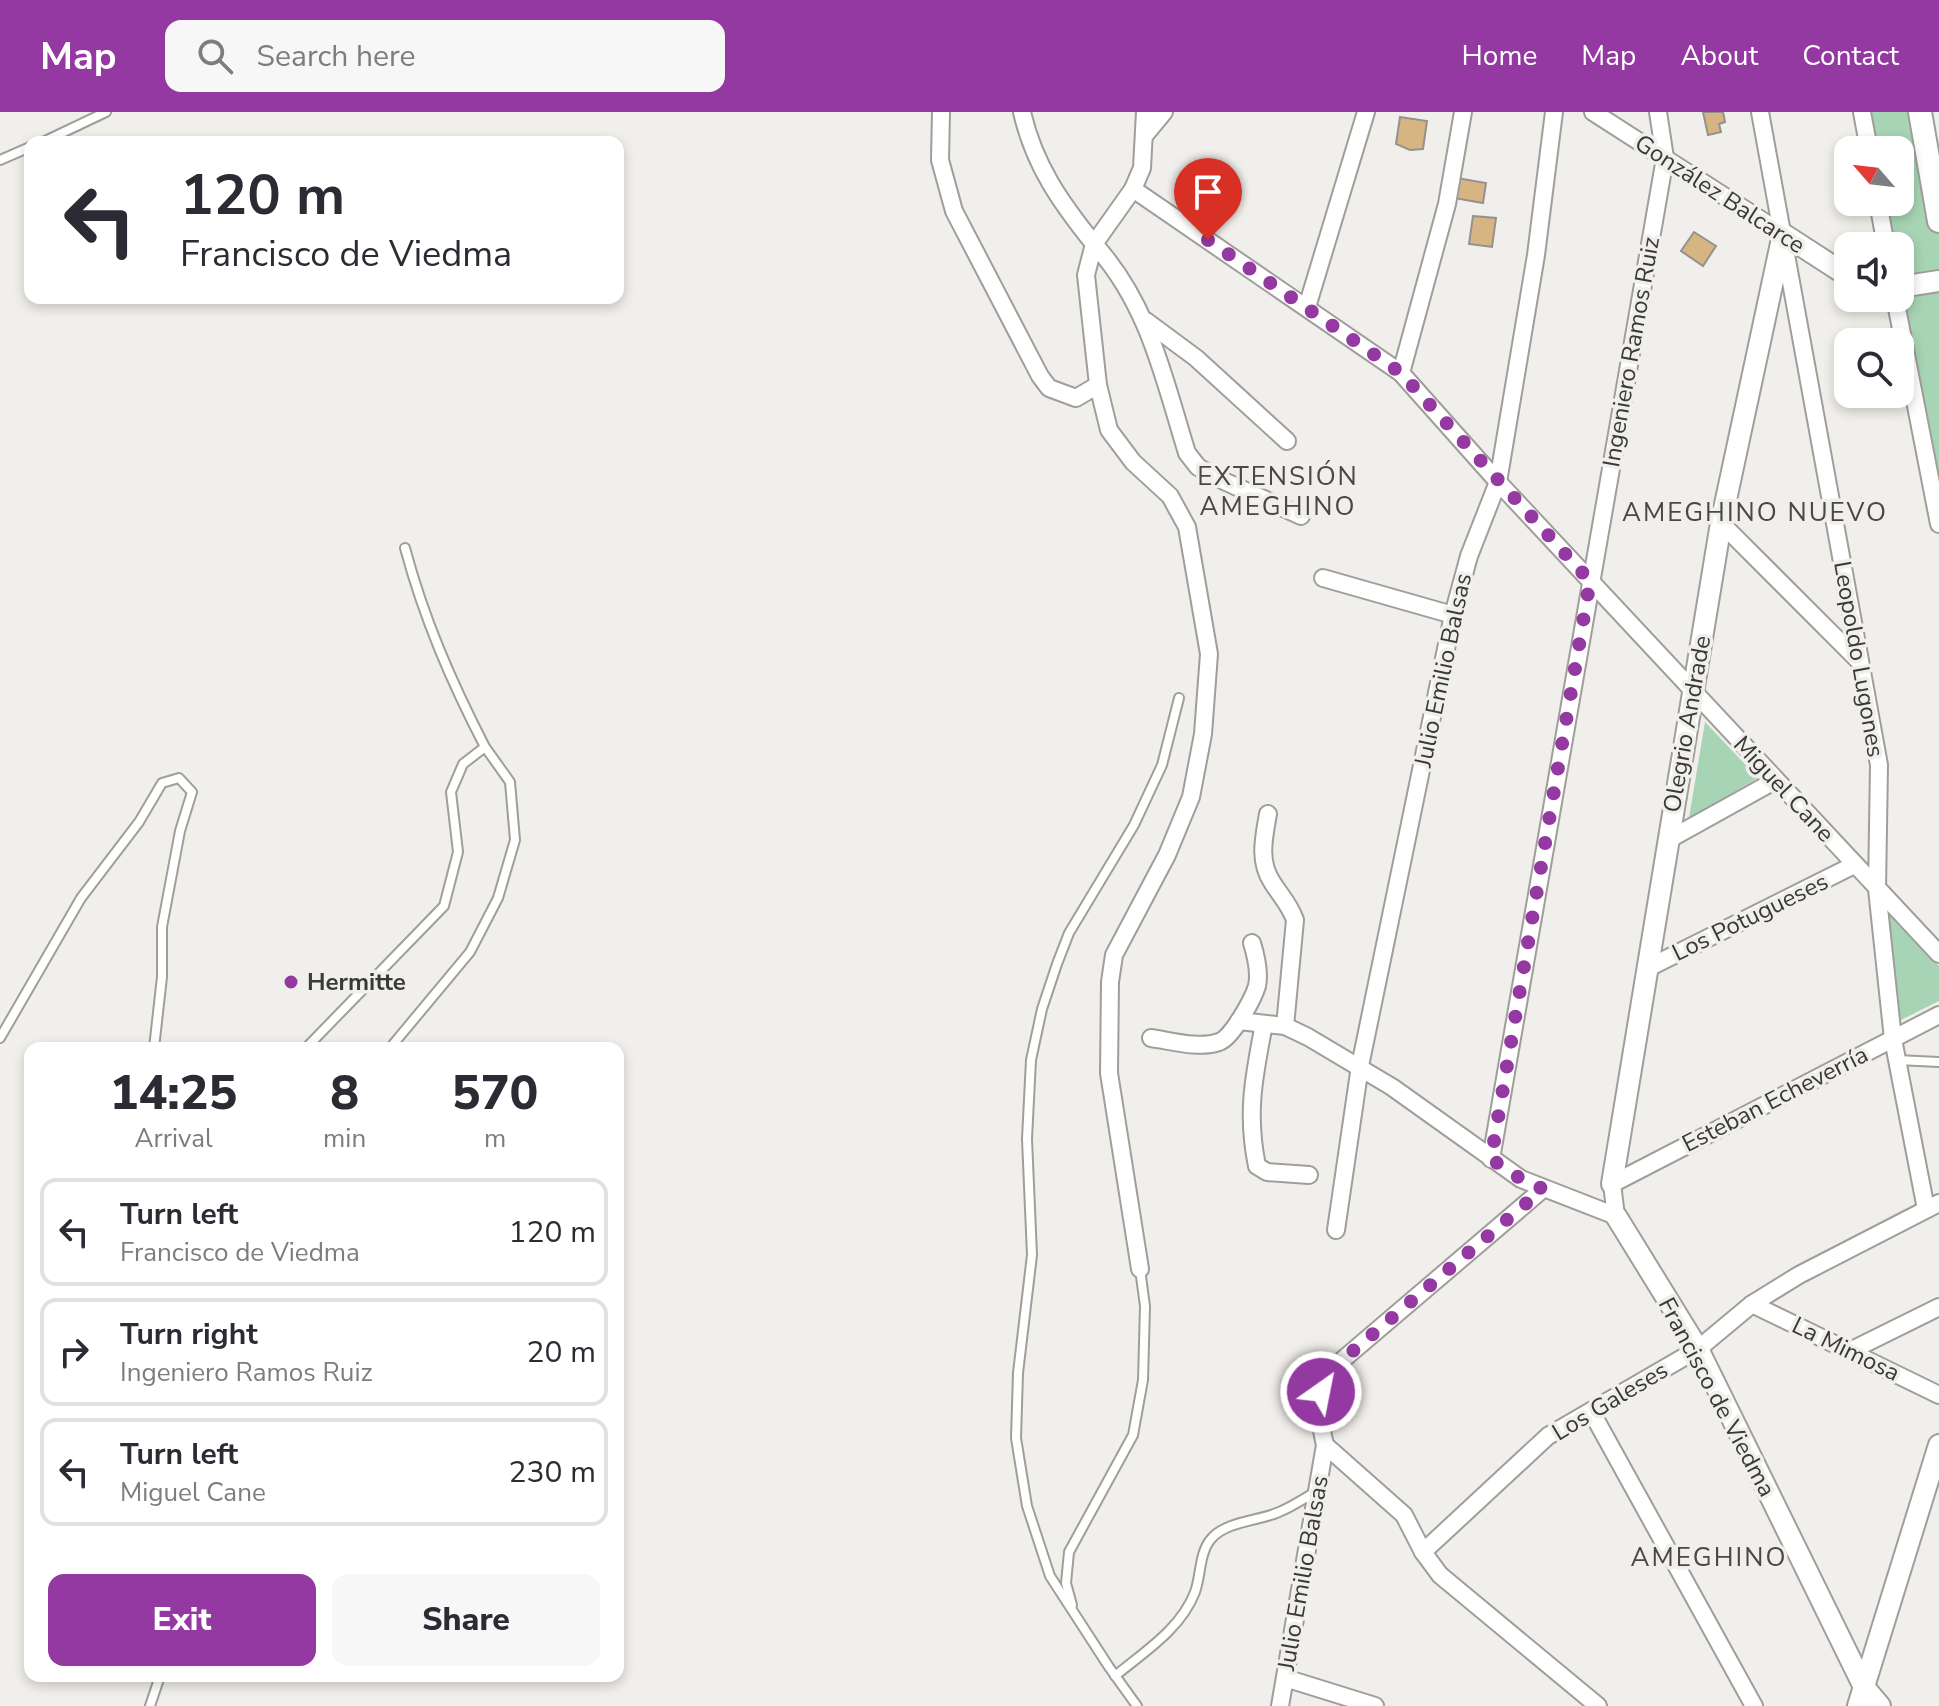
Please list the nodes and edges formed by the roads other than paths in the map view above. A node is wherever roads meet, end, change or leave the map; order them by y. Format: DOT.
graph roads {
  1 [pos="106,112"];
  2 [pos="941,112"];
  3 [pos="1022,112"];
  4 [pos="1145,112"];
  5 [pos="1164,112"];
  6 [pos="1366,112"];
  7 [pos="1463,112"];
  8 [pos="1554,112"];
  9 [pos="1593,112"];
  10 [pos="1658,112"];
  11 [pos="1760,112"];
  12 [pos="1862,112"];
  13 [pos="1920,112"];
  14 [pos="1145,135"];
  15 [pos="56,136"];
  16 [pos="1866,136"];
  17 [pos="24,150"];
  18 [pos="1665,158"];
  19 [pos="0,160"];
  20 [pos="1133,189"];
  21 [pos="1939,221"];
  22 [pos="1783,234"];
  23 [pos="1094,244"];
  24 [pos="1834,267"];
  25 [pos="1939,281"];
  26 [pos="1914,285"];
  27 [pos="1307,307"];
  28 [pos="1898,312"];
  29 [pos="1146,321"];
  30 [pos="1401,373"];
  31 [pos="1098,385"];
  32 [pos="1287,441"];
  33 [pos="1498,482"];
  34 [pos="1301,516"];
  35 [pos="1721,523"];
  36 [pos="1939,524"];
  37 [pos="405,548"];
  38 [pos="1323,578"];
  39 [pos="1590,581"];
  40 [pos="1453,615"];
  41 [pos="1860,662"];
  42 [pos="1692,691"];
  43 [pos="1179,698"];
  44 [pos="485,747"];
  45 [pos="1776,780"];
  46 [pos="1268,814"];
  47 [pos="1668,840"];
  48 [pos="1854,865"];
  49 [pos="1877,889"];
  50 [pos="1252,943"];
  51 [pos="1939,954"];
  52 [pos="1646,969"];
  53 [pos="1939,1015"];
  54 [pos="1239,1021"];
  55 [pos="1264,1024"];
  56 [pos="1285,1026"];
  57 [pos="0,1038"];
  58 [pos="1151,1038"];
  59 [pos="1893,1039"];
  60 [pos="155,1042"];
  61 [pos="312,1042"];
  62 [pos="395,1042"];
  63 [pos="1897,1060"];
  64 [pos="1939,1062"];
  65 [pos="1360,1066"];
  66 [pos="1491,1159"];
  67 [pos="1309,1175"];
  68 [pos="1612,1184"];
  69 [pos="1543,1189"];
  70 [pos="1933,1206"];
  71 [pos="1616,1216"];
  72 [pos="1336,1230"];
  73 [pos="1140,1269"];
  74 [pos="1752,1304"];
  75 [pos="1939,1307"];
  76 [pos="1698,1349"];
  77 [pos="1850,1351"];
  78 [pos="1939,1395"];
  79 [pos="1591,1411"];
  80 [pos="1325,1445"];
  81 [pos="1939,1445"];
  82 [pos="1317,1491"];
  83 [pos="1423,1552"];
  84 [pos="1076,1617"];
  85 [pos="1115,1676"];
  86 [pos="1285,1678"];
  87 [pos="158,1682"];
  88 [pos="1861,1696"];
  89 [pos="150,1706"];
  90 [pos="1137,1706"];
  91 [pos="1280,1706"];
  92 [pos="1375,1706"];
  93 [pos="1598,1706"];
  94 [pos="1754,1706"];
  95 [pos="1880,1706"];
  1 -- 15 [label="lane"];
  2 -- 31 [label="street"];
  3 -- 23 [label="street"];
  4 -- 14 [label="street"];
  5 -- 14 [label="street"];
  6 -- 27 [label="street"];
  7 -- 30 [label="street"];
  8 -- 33 [label="street, Julio Emilio Balsas"];
  9 -- 18 [label="street, González Balcarce"];
  10 -- 18 [label="street, Ingeniero Ramos Ruiz"];
  11 -- 22 [label="street, Leopoldo Lugones"];
  12 -- 16 [label="street"];
  13 -- 21 [label="main road"];
  14 -- 20 [label="street"];
  17 -- 19 [label="lane"];
  18 -- 22 [label="street, González Balcarce"];
  18 -- 39 [label="street, Ingeniero Ramos Ruiz"];
  20 -- 23 [label="street"];
  20 -- 27 [label="street, Miguel Cane"];
  22 -- 24 [label="street, González Balcarce"];
  22 -- 35 [label="street, Olegrio Andrade"];
  22 -- 41 [label="street, Leopoldo Lugones"];
  23 -- 29 [label="street"];
  23 -- 31 [label="street"];
  25 -- 26 [label="street"];
  27 -- 30 [label="street, Miguel Cane"];
  28 -- 36 [label="street"];
  29 -- 32 [label="street"];
  29 -- 34 [label="street"];
  30 -- 33 [label="street, Miguel Cane"];
  31 -- 73 [label="street"];
  33 -- 39 [label="street, Miguel Cane"];
  33 -- 40 [label="street, Julio Emilio Balsas"];
  35 -- 41 [label="street"];
  35 -- 42 [label="street, Olegrio Andrade"];
  37 -- 44 [label="lane"];
  38 -- 40 [label="street"];
  39 -- 42 [label="street, Miguel Cane"];
  39 -- 66 [label="street, Ingeniero Ramos Ruiz"];
  40 -- 65 [label="street, Julio Emilio Balsas"];
  41 -- 49 [label="street, Leopoldo Lugones"];
  42 -- 45 [label="street, Miguel Cane"];
  42 -- 47 [label="street, Olegrio Andrade"];
  43 -- 84 [label="lane"];
  44 -- 61 [label="lane"];
  44 -- 62 [label="lane"];
  45 -- 47 [label="street"];
  45 -- 48 [label="street, Miguel Cane"];
  46 -- 56 [label="street"];
  47 -- 52 [label="street, Olegrio Andrade"];
  48 -- 49 [label="street, Miguel Cane"];
  48 -- 52 [label="street, Los Potugueses"];
  49 -- 51 [label="street, Miguel Cane"];
  49 -- 59 [label="street, Leopoldo Lugones"];
  50 -- 54 [label="street"];
  52 -- 68 [label="street, Olegrio Andrade"];
  53 -- 59 [label="street, Esteban Echeverría"];
  54 -- 55 [label="street"];
  54 -- 58 [label="street"];
  55 -- 56 [label="street"];
  55 -- 67 [label="street"];
  56 -- 65 [label="street"];
  57 -- 60 [label="lane"];
  59 -- 63 [label="street, Leopoldo Lugones"];
  59 -- 68 [label="street, Esteban Echeverría"];
  63 -- 64 [label="lane"];
  63 -- 70 [label="street, Leopoldo Lugones"];
  65 -- 66 [label="street"];
  65 -- 72 [label="street, Julio Emilio Balsas"];
  66 -- 69 [label="street"];
  68 -- 71 [label="street, Olegrio Andrade"];
  69 -- 71 [label="street"];
  69 -- 80 [label="street, Julio Emilio Balsas"];
  70 -- 74 [label="street, Los Galeses"];
  71 -- 76 [label="street, Francisco de Viedma"];
  73 -- 84 [label="lane"];
  74 -- 76 [label="street, Los Galeses"];
  74 -- 77 [label="street, La Mimosa"];
  75 -- 77 [label="street"];
  76 -- 79 [label="street, Los Galeses"];
  76 -- 88 [label="street, Francisco de Viedma"];
  77 -- 78 [label="street, La Mimosa"];
  79 -- 83 [label="street, Los Galeses"];
  79 -- 94 [label="street"];
  80 -- 82 [label="street, Julio Emilio Balsas"];
  80 -- 83 [label="street"];
  81 -- 88 [label="street"];
  82 -- 85 [label="lane"];
  82 -- 86 [label="street, Julio Emilio Balsas"];
  83 -- 93 [label="street"];
  84 -- 85 [label="lane"];
  85 -- 90 [label="lane"];
  86 -- 91 [label="street, Julio Emilio Balsas"];
  86 -- 92 [label="street"];
  87 -- 89 [label="lane"];
  88 -- 95 [label="street, Francisco de Viedma"];
}
